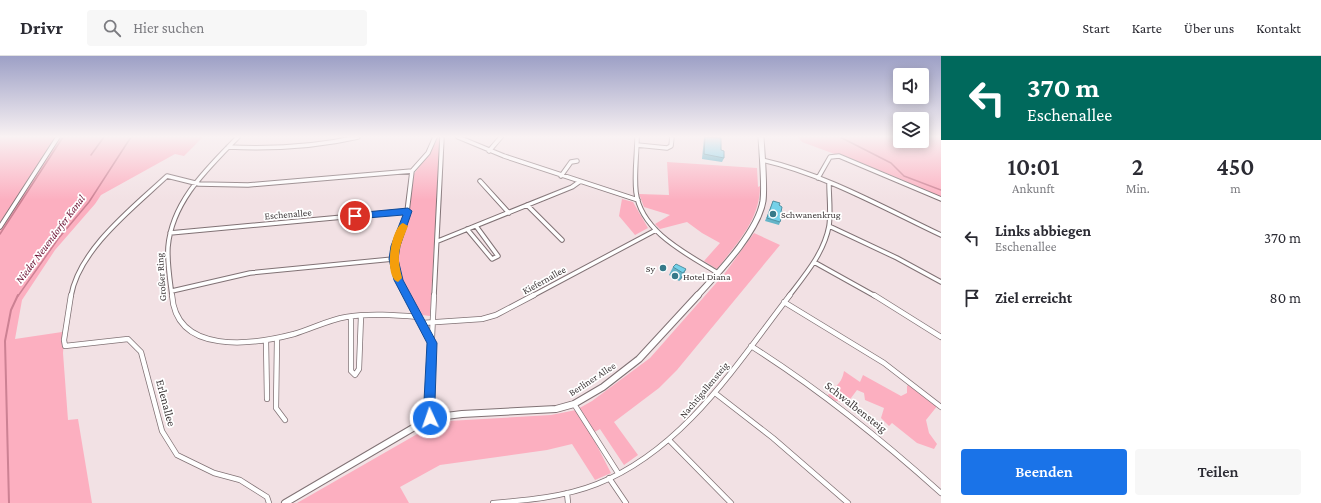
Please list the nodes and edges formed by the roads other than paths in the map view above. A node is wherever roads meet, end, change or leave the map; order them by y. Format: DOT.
graph roads {
  1 [pos="45,158"];
  2 [pos="218,158"];
  3 [pos="424,158"];
  4 [pos="441,158"];
  5 [pos="509,158"];
  6 [pos="637,158"];
  7 [pos="830,158"];
  8 [pos="843,158"];
  9 [pos="762,160"];
  10 [pos="577,161"];
  11 [pos="412,171"];
  12 [pos="561,176"];
  13 [pos="818,178"];
  14 [pos="480,181"];
  15 [pos="579,182"];
  16 [pos="195,183"];
  17 [pos="829,183"];
  18 [pos="941,199"];
  19 [pos="638,200"];
  20 [pos="527,205"];
  21 [pos="408,211"];
  22 [pos="509,213"];
  23 [pos="476,226"];
  24 [pos="829,226"];
  25 [pos="0,227"];
  26 [pos="467,230"];
  27 [pos="656,230"];
  28 [pos="170,233"];
  29 [pos="941,235"];
  30 [pos="562,240"];
  31 [pos="438,241"];
  32 [pos="393,259"];
  33 [pos="814,262"];
  34 [pos="718,273"];
  35 [pos="941,282"];
  36 [pos="172,291"];
  37 [pos="784,302"];
  38 [pos="361,316"];
  39 [pos="352,317"];
  40 [pos="419,317"];
  41 [pos="433,322"];
  42 [pos="422,323"];
  43 [pos="941,337"];
  44 [pos="276,338"];
  45 [pos="266,340"];
  46 [pos="432,343"];
  47 [pos="751,346"];
  48 [pos="716,394"];
  49 [pos="267,399"];
  50 [pos="574,404"];
  51 [pos="941,406"];
  52 [pos="430,418"];
  53 [pos="285,420"];
  54 [pos="669,440"];
  55 [pos="618,473"];
  56 [pos="609,478"];
  57 [pos="567,493"];
  58 [pos="941,493"];
  59 [pos="269,503"];
  60 [pos="285,503"];
  61 [pos="493,503"];
  62 [pos="568,503"];
  63 [pos="626,503"];
  64 [pos="731,503"];
  65 [pos="848,503"];
  1 -- 25 [label="street"];
  2 -- 16 [label="street, Großer Ring"];
  3 -- 11 [label="street"];
  4 -- 31 [label="street"];
  5 -- 12 [label="street"];
  6 -- 19 [label="street"];
  7 -- 13 [label="street"];
  8 -- 18 [label="street"];
  9 -- 13 [label="street"];
  9 -- 34 [label="main road, Berliner Allee"];
  10 -- 12 [label="street"];
  11 -- 16 [label="street"];
  11 -- 21 [label="street"];
  12 -- 15 [label="street"];
  13 -- 17 [label="street"];
  14 -- 22 [label="street"];
  15 -- 19 [label="street"];
  15 -- 20 [label="street"];
  16 -- 28 [label="street, Großer Ring"];
  16 -- 59 [label="street, Erlenallee"];
  17 -- 24 [label="street, Nachtigallensteig"];
  17 -- 29 [label="street"];
  19 -- 27 [label="street"];
  20 -- 22 [label="street"];
  20 -- 30 [label="street"];
  21 -- 28 [label="street, Eschenallee"];
  21 -- 32 [label="street"];
  22 -- 23 [label="street"];
  23 -- 26 [label="street"];
  23 -- 26 [label="street"];
  24 -- 33 [label="street, Nachtigallensteig"];
  24 -- 35 [label="street"];
  26 -- 31 [label="street"];
  27 -- 34 [label="street"];
  27 -- 41 [label="street, Kiefernallee"];
  28 -- 36 [label="street, Großer Ring"];
  31 -- 41 [label="street"];
  32 -- 36 [label="street"];
  32 -- 40 [label="street"];
  33 -- 37 [label="street, Nachtigallensteig"];
  33 -- 43 [label="street"];
  34 -- 50 [label="main road, Berliner Allee"];
  36 -- 45 [label="street, Großer Ring"];
  37 -- 47 [label="street, Nachtigallensteig"];
  37 -- 51 [label="street"];
  38 -- 39 [label="street, Großer Ring"];
  38 -- 39 [label="street"];
  38 -- 40 [label="street, Großer Ring"];
  39 -- 44 [label="street, Großer Ring"];
  40 -- 42 [label="street"];
  41 -- 42 [label="street, Kiefernallee"];
  41 -- 46 [label="street"];
  42 -- 46 [label="street"];
  44 -- 45 [label="street, Großer Ring"];
  44 -- 53 [label="street"];
  45 -- 49 [label="street"];
  46 -- 52 [label="street"];
  47 -- 48 [label="street, Nachtigallensteig"];
  47 -- 58 [label="street, Schwalbensteig"];
  48 -- 54 [label="street, Nachtigallensteig"];
  48 -- 65 [label="street"];
  50 -- 52 [label="main road, Berliner Allee"];
  50 -- 55 [label="street"];
  52 -- 60 [label="main road, Berliner Allee"];
  54 -- 55 [label="street, Nachtigallensteig"];
  54 -- 64 [label="street"];
  55 -- 56 [label="street, Nachtigallensteig"];
  56 -- 57 [label="street, Nachtigallensteig"];
  56 -- 63 [label="street"];
  57 -- 61 [label="street, Nachtigallensteig"];
  57 -- 62 [label="street"];
}
